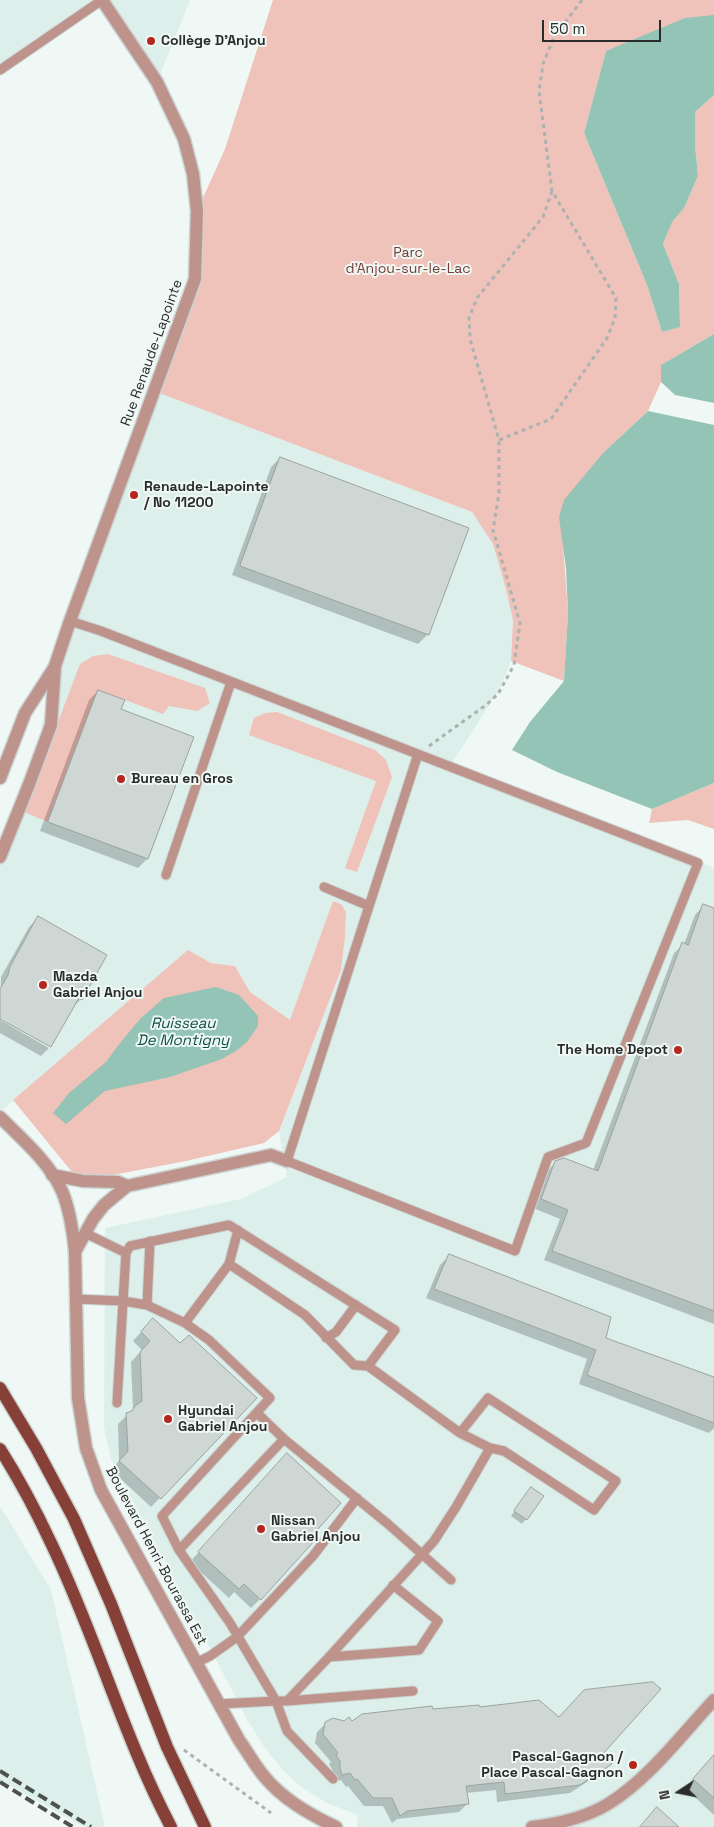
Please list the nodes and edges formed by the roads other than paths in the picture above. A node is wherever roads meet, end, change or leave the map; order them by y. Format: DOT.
graph roads {
  1 [pos="102,0"];
  2 [pos="0,70"];
  3 [pos="70,621"];
  4 [pos="55,666"];
  5 [pos="232,682"];
  6 [pos="418,754"];
  7 [pos="0,778"];
  8 [pos="0,857"];
  9 [pos="166,875"];
  10 [pos="324,887"];
  11 [pos="369,906"];
  12 [pos="0,1117"];
  13 [pos="287,1161"];
  14 [pos="52,1175"];
  15 [pos="127,1186"];
  16 [pos="238,1230"];
  17 [pos="85,1233"];
  18 [pos="150,1241"];
  19 [pos="75,1252"];
  20 [pos="126,1253"];
  21 [pos="228,1264"];
  22 [pos="76,1299"];
  23 [pos="124,1301"];
  24 [pos="147,1305"];
  25 [pos="356,1305"];
  26 [pos="184,1323"];
  27 [pos="326,1338"];
  28 [pos="368,1366"];
  29 [pos="0,1388"];
  30 [pos="117,1403"];
  31 [pos="257,1413"];
  32 [pos="460,1433"];
  33 [pos="284,1439"];
  34 [pos="490,1448"];
  35 [pos="0,1449"];
  36 [pos="357,1498"];
  37 [pos="179,1550"];
  38 [pos="420,1554"];
  39 [pos="451,1580"];
  40 [pos="393,1585"];
  41 [pos="237,1637"];
  42 [pos="329,1657"];
  43 [pos="196,1663"];
  44 [pos="413,1691"];
  45 [pos="714,1700"];
  46 [pos="287,1701"];
  47 [pos="276,1702"];
  48 [pos="219,1704"];
  49 [pos="332,1779"];
  50 [pos="578,1822"];
  51 [pos="171,1827"];
  52 [pos="205,1827"];
  53 [pos="336,1827"];
  54 [pos="532,1827"];
  1 -- 2 [label="lane"];
  1 -- 3 [label="street, Rue Renaude-Lapointe"];
  3 -- 4 [label="street, Rue Renaude-Lapointe"];
  3 -- 5 [label="lane"];
  4 -- 7 [label="street, Rue Renaude-Lapointe"];
  4 -- 8 [label="street, Rue Renaude-Lapointe"];
  5 -- 6 [label="lane"];
  5 -- 9 [label="lane"];
  6 -- 11 [label="lane"];
  6 -- 13 [label="lane"];
  10 -- 11 [label="lane"];
  11 -- 13 [label="lane"];
  12 -- 14 [label="street, Boulevard Henri-Bourassa Est"];
  13 -- 15 [label="street"];
  14 -- 15 [label="street"];
  14 -- 19 [label="street, Boulevard Henri-Bourassa Est"];
  15 -- 17 [label="street"];
  16 -- 18 [label="lane"];
  16 -- 21 [label="lane"];
  16 -- 25 [label="lane"];
  17 -- 19 [label="street"];
  17 -- 20 [label="lane"];
  18 -- 20 [label="lane"];
  18 -- 24 [label="lane"];
  19 -- 22 [label="street, Boulevard Henri-Bourassa Est"];
  20 -- 23 [label="lane"];
  21 -- 26 [label="lane"];
  21 -- 27 [label="lane"];
  22 -- 23 [label="lane"];
  22 -- 43 [label="street, Boulevard Henri-Bourassa Est"];
  23 -- 24 [label="lane"];
  23 -- 30 [label="lane"];
  24 -- 26 [label="lane"];
  25 -- 27 [label="lane"];
  25 -- 28 [label="lane"];
  26 -- 31 [label="lane"];
  27 -- 28 [label="lane"];
  28 -- 32 [label="lane"];
  29 -- 52 [label="main road"];
  31 -- 33 [label="lane"];
  31 -- 37 [label="lane"];
  32 -- 34 [label="lane"];
  32 -- 34 [label="lane"];
  33 -- 36 [label="lane"];
  33 -- 37 [label="lane"];
  34 -- 38 [label="lane"];
  35 -- 51 [label="main road"];
  36 -- 38 [label="lane"];
  36 -- 41 [label="lane"];
  37 -- 41 [label="lane"];
  38 -- 39 [label="lane"];
  38 -- 40 [label="lane"];
  40 -- 42 [label="lane"];
  40 -- 42 [label="lane"];
  41 -- 43 [label="lane"];
  41 -- 47 [label="lane"];
  42 -- 46 [label="lane"];
  43 -- 48 [label="street, Boulevard Henri-Bourassa Est"];
  44 -- 46 [label="lane"];
  45 -- 50 [label="street"];
  46 -- 47 [label="lane"];
  47 -- 48 [label="lane"];
  47 -- 49 [label="lane"];
  48 -- 53 [label="street, Boulevard Henri-Bourassa Est"];
  50 -- 54 [label="street"];
}
